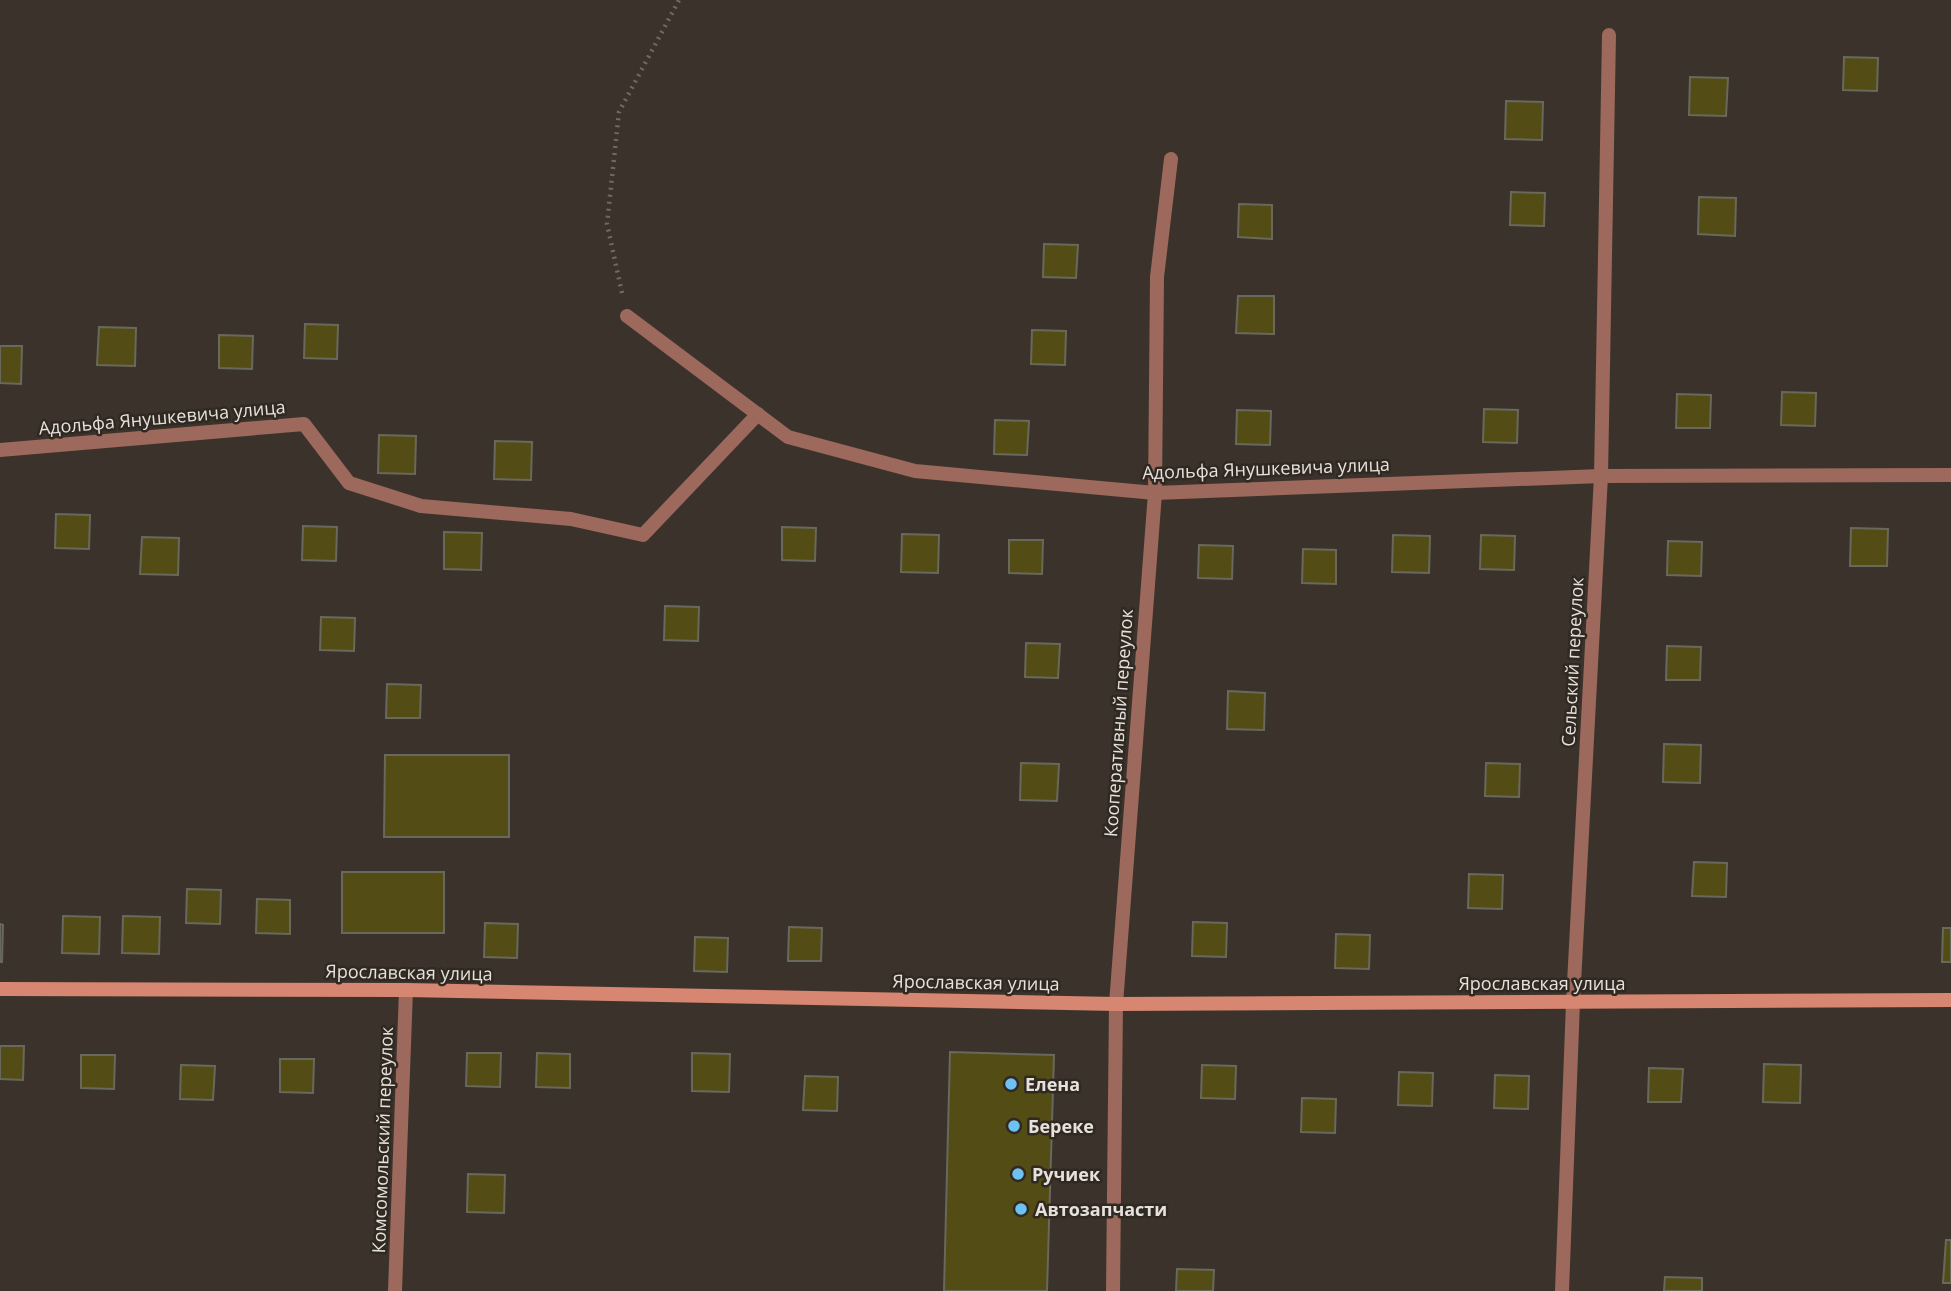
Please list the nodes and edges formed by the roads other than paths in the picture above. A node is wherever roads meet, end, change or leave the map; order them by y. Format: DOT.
graph roads {
  1 [pos="1609,35"];
  2 [pos="1171,159"];
  3 [pos="627,316"];
  4 [pos="758,414"];
  5 [pos="0,450"];
  6 [pos="1951,475"];
  7 [pos="1601,476"];
  8 [pos="1155,493"];
  9 [pos="0,989"];
  10 [pos="406,990"];
  11 [pos="1951,1000"];
  12 [pos="1573,1002"];
  13 [pos="1116,1004"];
  14 [pos="396,1291"];
  15 [pos="1113,1291"];
  16 [pos="1562,1291"];
  1 -- 7 [label="lane, Сельский переулок"];
  2 -- 8 [label="lane, Кооперативный переулок"];
  3 -- 4 [label="lane, Адольфа Янушкевича улица"];
  4 -- 5 [label="lane, Адольфа Янушкевича улица"];
  4 -- 8 [label="lane, Адольфа Янушкевича улица"];
  6 -- 7 [label="lane, Адольфа Янушкевича улица"];
  7 -- 8 [label="lane, Адольфа Янушкевича улица"];
  7 -- 12 [label="lane, Сельский переулок"];
  8 -- 13 [label="lane, Кооперативный переулок"];
  9 -- 10 [label="main road, Ярославская улица"];
  10 -- 13 [label="main road, Ярославская улица"];
  10 -- 14 [label="lane, Комсомольский переулок"];
  11 -- 12 [label="main road, Ярославская улица"];
  12 -- 13 [label="main road, Ярославская улица"];
  12 -- 16 [label="lane, Сельский переулок"];
  13 -- 15 [label="lane, Кооперативный переулок"];
}
